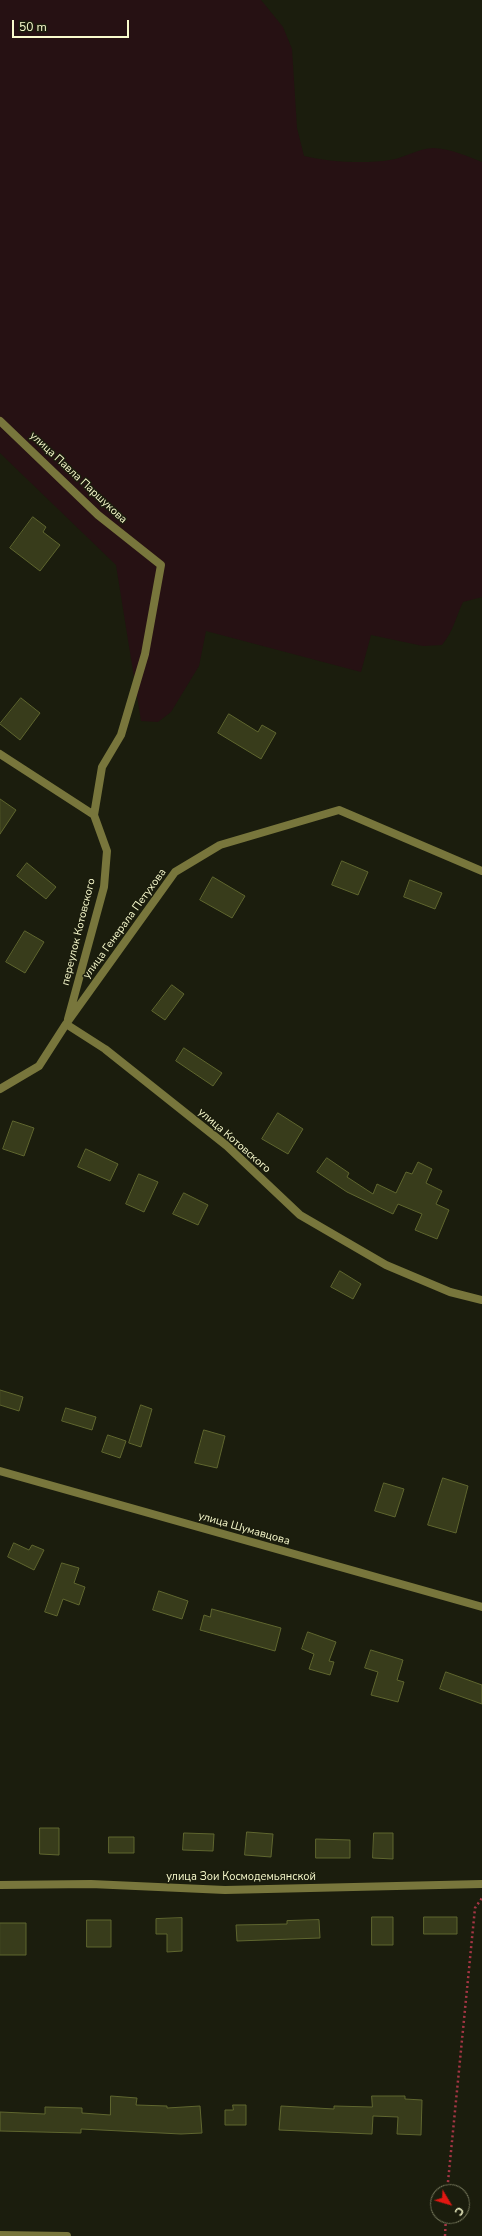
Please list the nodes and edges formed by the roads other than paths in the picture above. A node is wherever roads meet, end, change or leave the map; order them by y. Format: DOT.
graph roads {
  1 [pos="0,421"];
  2 [pos="0,754"];
  3 [pos="94,815"];
  4 [pos="482,871"];
  5 [pos="66,1024"];
  6 [pos="0,1090"];
  7 [pos="482,1300"];
  8 [pos="0,1471"];
  9 [pos="482,1607"];
  10 [pos="482,1884"];
  11 [pos="0,1885"];
  12 [pos="0,2235"];
  13 [pos="67,2236"];
  1 -- 3 [label="street, улица Павла Паршукова"];
  2 -- 3 [label="street"];
  3 -- 5 [label="street, переулок Котовского"];
  4 -- 5 [label="street, улица Генерала Петухова"];
  5 -- 6 [label="street"];
  5 -- 7 [label="street, улица Котовского"];
  8 -- 9 [label="street, улица Шумавцова"];
  10 -- 11 [label="street, улица Зои Космодемьянской"];
  12 -- 13 [label="street"];
}
